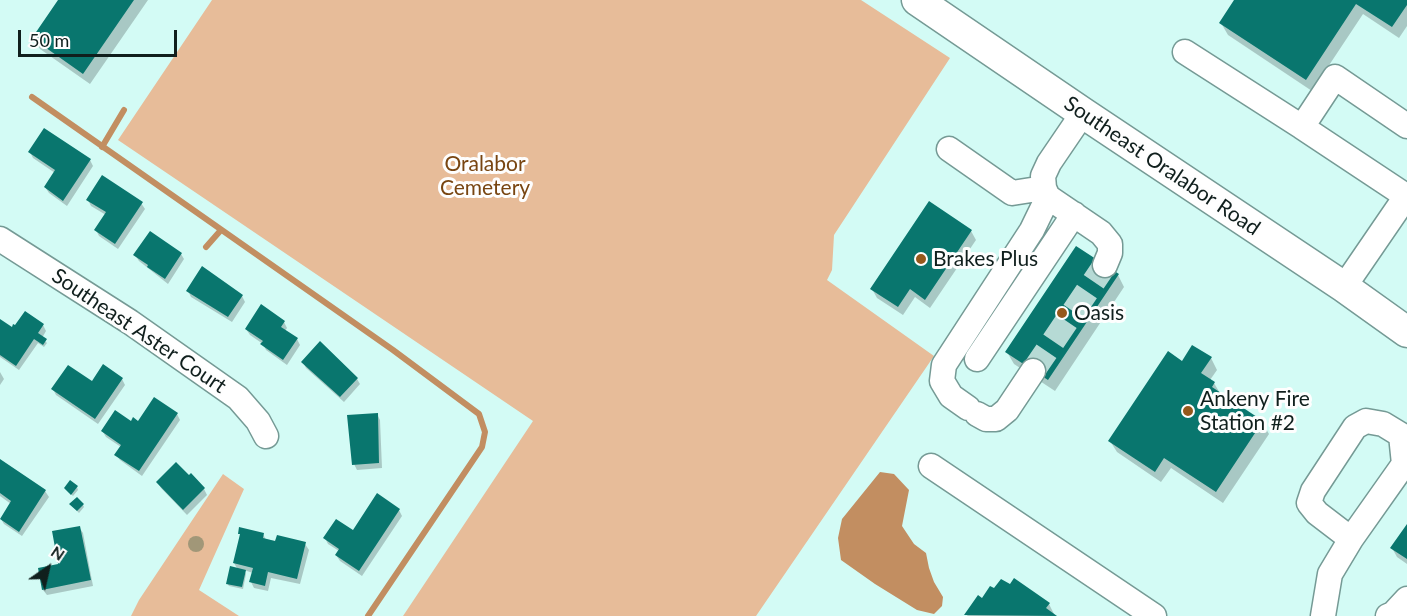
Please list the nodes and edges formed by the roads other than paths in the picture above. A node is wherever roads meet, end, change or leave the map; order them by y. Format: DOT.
graph roads {
  1 [pos="918,0"];
  2 [pos="1185,52"];
  3 [pos="1083,113"];
  4 [pos="1407,126"];
  5 [pos="1302,128"];
  6 [pos="949,149"];
  7 [pos="1046,192"];
  8 [pos="1407,196"];
  9 [pos="1074,214"];
  10 [pos="0,239"];
  11 [pos="1105,265"];
  12 [pos="1344,287"];
  13 [pos="1407,332"];
  14 [pos="977,359"];
  15 [pos="1032,370"];
  16 [pos="266,435"];
  17 [pos="1404,437"];
  18 [pos="931,466"];
  19 [pos="1351,539"];
  20 [pos="1407,599"];
  21 [pos="1154,616"];
  22 [pos="1323,616"];
  23 [pos="1388,616"];
  1 -- 3 [label="main road, Southeast Oralabor Road"];
  2 -- 5 [label="street"];
  3 -- 7 [label="street"];
  3 -- 12 [label="main road, Southeast Oralabor Road"];
  4 -- 5 [label="street"];
  5 -- 8 [label="street"];
  6 -- 7 [label="street"];
  7 -- 9 [label="street"];
  7 -- 15 [label="street"];
  8 -- 12 [label="street"];
  9 -- 11 [label="street"];
  9 -- 14 [label="street"];
  10 -- 16 [label="street, Southeast Aster Court"];
  12 -- 13 [label="main road, Southeast Oralabor Road"];
  17 -- 19 [label="street"];
  17 -- 19 [label="street"];
  18 -- 21 [label="street"];
  19 -- 22 [label="street"];
  20 -- 23 [label="street"];
}
